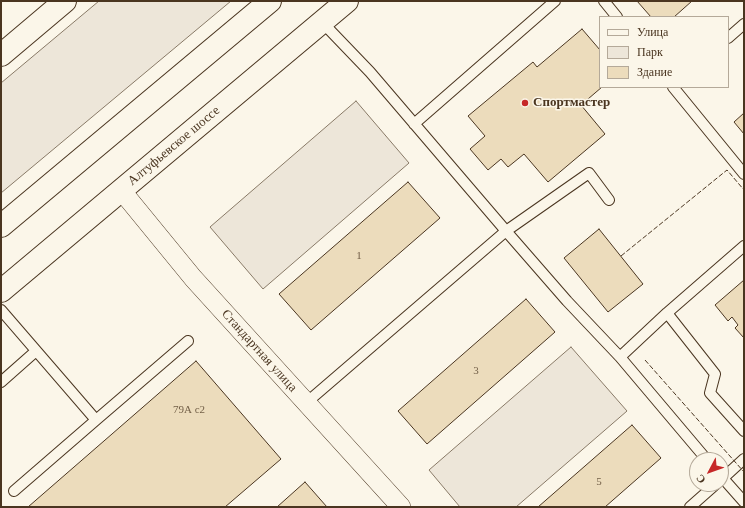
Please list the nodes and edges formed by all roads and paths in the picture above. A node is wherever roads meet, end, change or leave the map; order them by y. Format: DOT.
graph roads {
  1 [pos="65,1"];
  2 [pos="270,1"];
  3 [pos="347,1"];
  4 [pos="555,1"];
  5 [pos="604,1"];
  6 [pos="616,16"];
  7 [pos="322,22"];
  8 [pos="744,24"];
  9 [pos="729,37"];
  10 [pos="1,55"];
  11 [pos="674,88"];
  12 [pos="414,124"];
  13 [pos="744,174"];
  14 [pos="121,190"];
  15 [pos="609,200"];
  16 [pos="1,226"];
  17 [pos="506,232"];
  18 [pos="744,246"];
  19 [pos="1,291"];
  20 [pos="1,310"];
  21 [pos="667,314"];
  22 [pos="188,341"];
  23 [pos="36,351"];
  24 [pos="620,357"];
  25 [pos="1,382"];
  26 [pos="306,403"];
  27 [pos="96,420"];
  28 [pos="744,431"];
  29 [pos="701,452"];
  30 [pos="744,459"];
  31 [pos="729,472"];
  32 [pos="729,488"];
  33 [pos="14,491"];
  34 [pos="706,492"];
  35 [pos="744,502"];
  36 [pos="401,507"];
  37 [pos="690,507"];
  1 -- 10 [label="main road"];
  2 -- 16 [label="main road"];
  3 -- 7 [label="main road, Алтуфьевское шоссе"];
  4 -- 12 [label="lane"];
  5 -- 6 [label="lane"];
  7 -- 12 [label="lane"];
  7 -- 14 [label="main road, Алтуфьевское шоссе"];
  8 -- 9 [label="lane"];
  11 -- 13 [label="lane"];
  12 -- 17 [label="lane"];
  14 -- 19 [label="main road, Алтуфьевское шоссе"];
  14 -- 26 [label="street, Стандартная улица"];
  15 -- 17 [label="lane"];
  17 -- 24 [label="lane"];
  17 -- 26 [label="lane"];
  18 -- 21 [label="lane"];
  20 -- 23 [label="lane"];
  21 -- 24 [label="lane"];
  21 -- 28 [label="lane"];
  22 -- 27 [label="lane"];
  23 -- 25 [label="lane"];
  23 -- 27 [label="lane"];
  24 -- 29 [label="lane"];
  26 -- 36 [label="street, Стандартная улица"];
  27 -- 33 [label="lane"];
  30 -- 31 [label="lane"];
  32 -- 35 [label="lane"];
  34 -- 37 [label="lane"];
}
